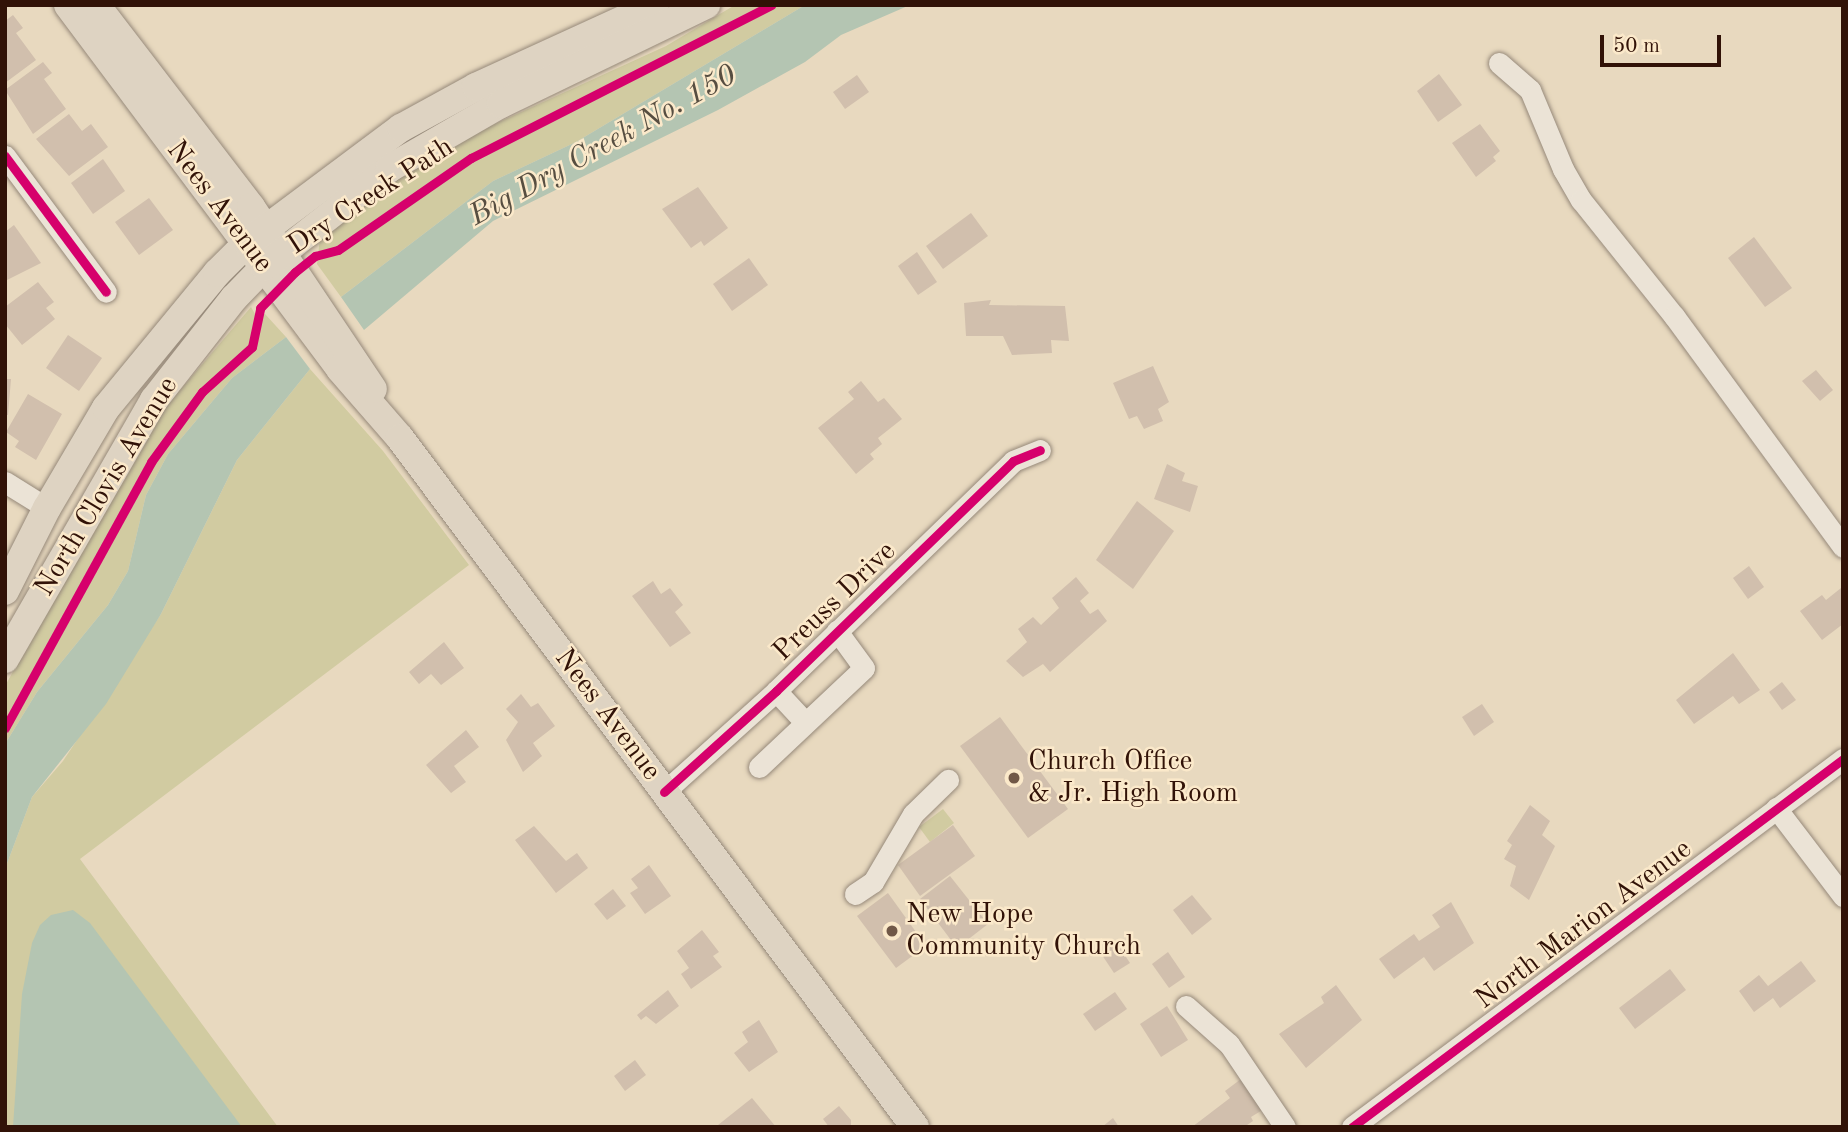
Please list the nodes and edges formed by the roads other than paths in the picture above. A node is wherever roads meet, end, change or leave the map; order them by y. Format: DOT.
graph roads {
  1 [pos="68,5"];
  2 [pos="96,5"];
  3 [pos="655,5"];
  4 [pos="706,5"];
  5 [pos="1499,63"];
  6 [pos="5,156"];
  7 [pos="256,236"];
  8 [pos="273,259"];
  9 [pos="106,292"];
  10 [pos="1040,450"];
  11 [pos="5,482"];
  12 [pos="47,508"];
  13 [pos="1843,547"];
  14 [pos="5,590"];
  15 [pos="838,631"];
  16 [pos="5,659"];
  17 [pos="776,691"];
  18 [pos="804,722"];
  19 [pos="1843,759"];
  20 [pos="760,767"];
  21 [pos="948,780"];
  22 [pos="664,792"];
  23 [pos="1776,808"];
  24 [pos="855,894"];
  25 [pos="1843,897"];
  26 [pos="1186,1006"];
  27 [pos="915,1127"];
  28 [pos="1285,1127"];
  29 [pos="1352,1127"];
  1 -- 7 [label="main road, Nees Avenue"];
  2 -- 7 [label="main road, Nees Avenue"];
  3 -- 7 [label="main road, North Clovis Avenue"];
  4 -- 8 [label="main road, North Clovis Avenue"];
  5 -- 13 [label="street"];
  6 -- 9 [label="street"];
  7 -- 8 [label="main road, Nees Avenue"];
  7 -- 12 [label="main road, North Clovis Avenue"];
  8 -- 16 [label="main road, North Clovis Avenue"];
  8 -- 22 [label="main road, Nees Avenue"];
  10 -- 15 [label="street, Preuss Drive"];
  11 -- 12 [label="street"];
  12 -- 14 [label="main road, North Clovis Avenue"];
  15 -- 17 [label="street, Preuss Drive"];
  15 -- 18 [label="street"];
  17 -- 18 [label="street"];
  17 -- 22 [label="street, Preuss Drive"];
  18 -- 20 [label="street"];
  19 -- 23 [label="street, North Marion Avenue"];
  21 -- 24 [label="street"];
  22 -- 27 [label="main road, Nees Avenue"];
  23 -- 25 [label="street"];
  23 -- 29 [label="street, North Marion Avenue"];
  26 -- 28 [label="street"];
}
